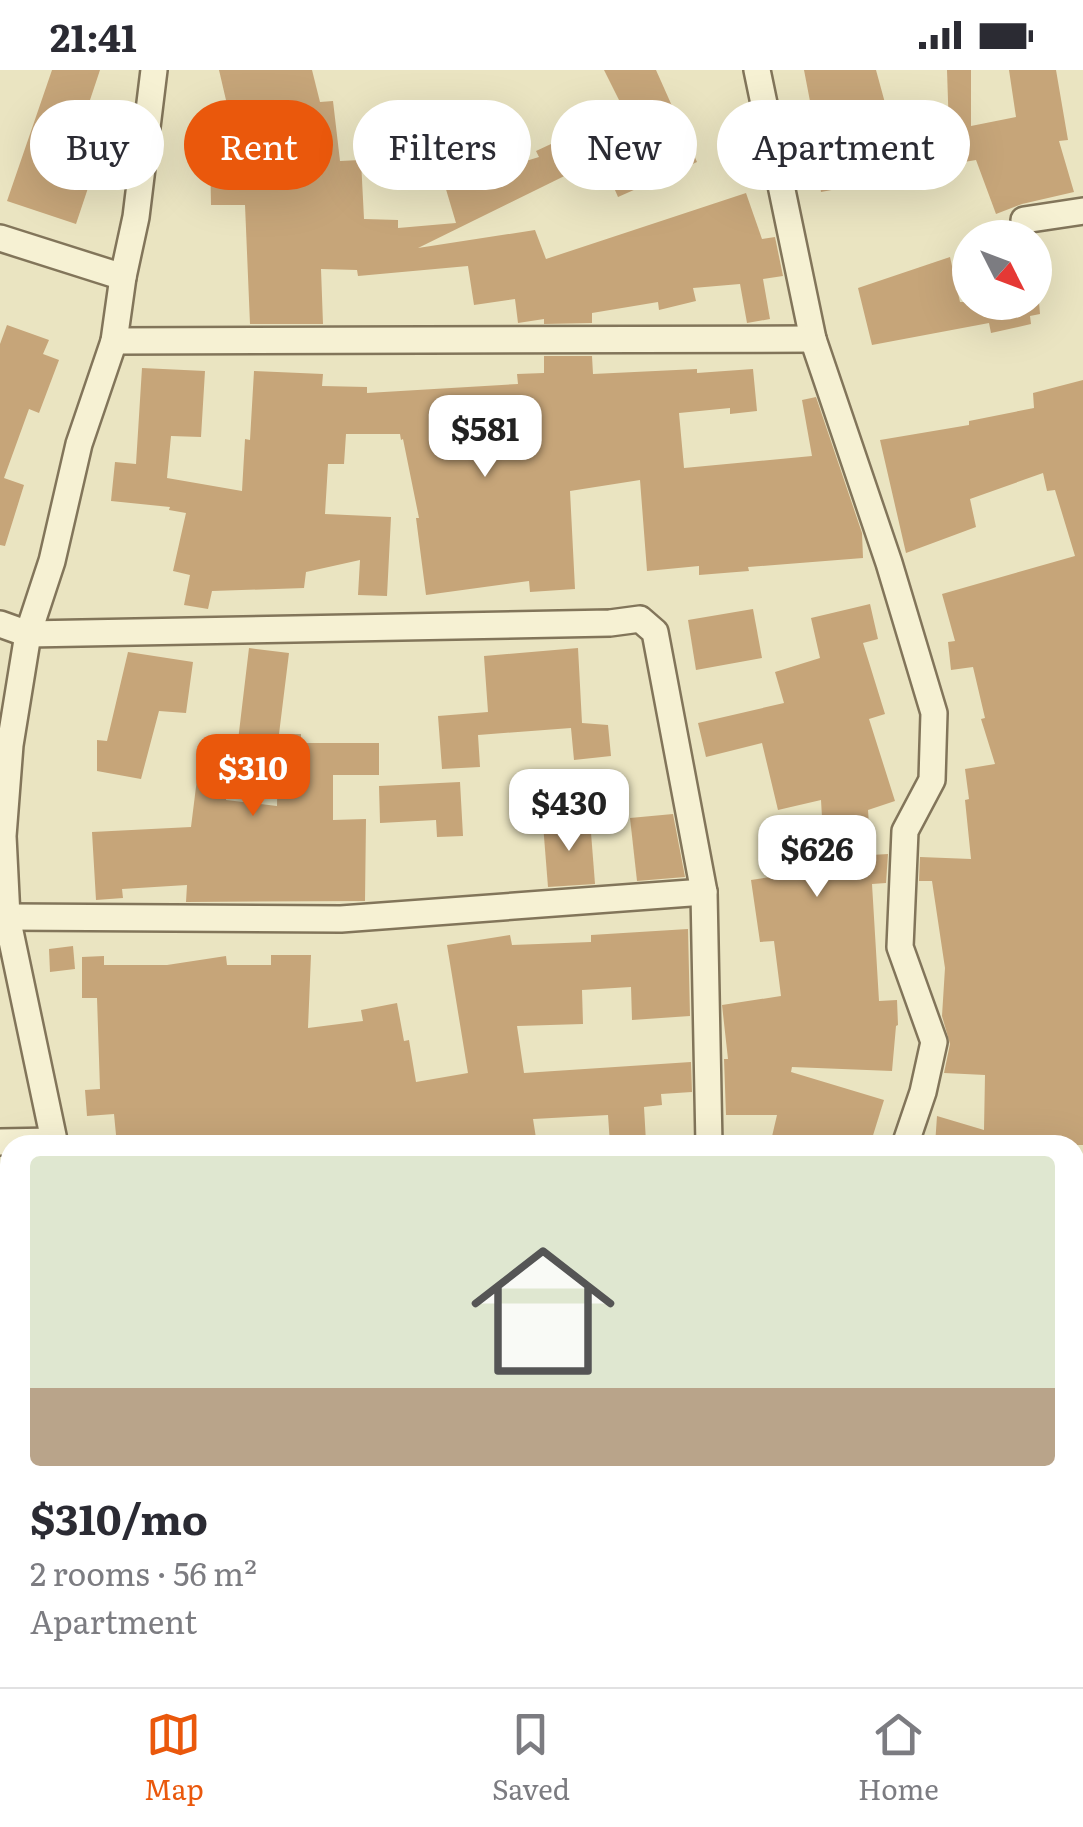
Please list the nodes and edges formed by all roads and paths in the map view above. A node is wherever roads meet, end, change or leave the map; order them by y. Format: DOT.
graph roads {
  1 [pos="154,70"];
  2 [pos="757,70"];
  3 [pos="1083,210"];
  4 [pos="1024,220"];
  5 [pos="0,238"];
  6 [pos="123,276"];
  7 [pos="813,340"];
  8 [pos="114,341"];
  9 [pos="0,624"];
  10 [pos="28,634"];
  11 [pos="704,892"];
  12 [pos="7,917"];
  13 [pos="53,1135"];
  14 [pos="710,1135"];
  15 [pos="908,1135"];
  1 -- 6 [label="street"];
  2 -- 7 [label="street"];
  3 -- 4 [label="street"];
  5 -- 6 [label="street"];
  6 -- 8 [label="street"];
  7 -- 8 [label="street"];
  7 -- 15 [label="street"];
  8 -- 10 [label="street"];
  9 -- 10 [label="street"];
  10 -- 11 [label="street"];
  10 -- 12 [label="street"];
  11 -- 12 [label="street"];
  11 -- 14 [label="street"];
  12 -- 13 [label="street"];
}
